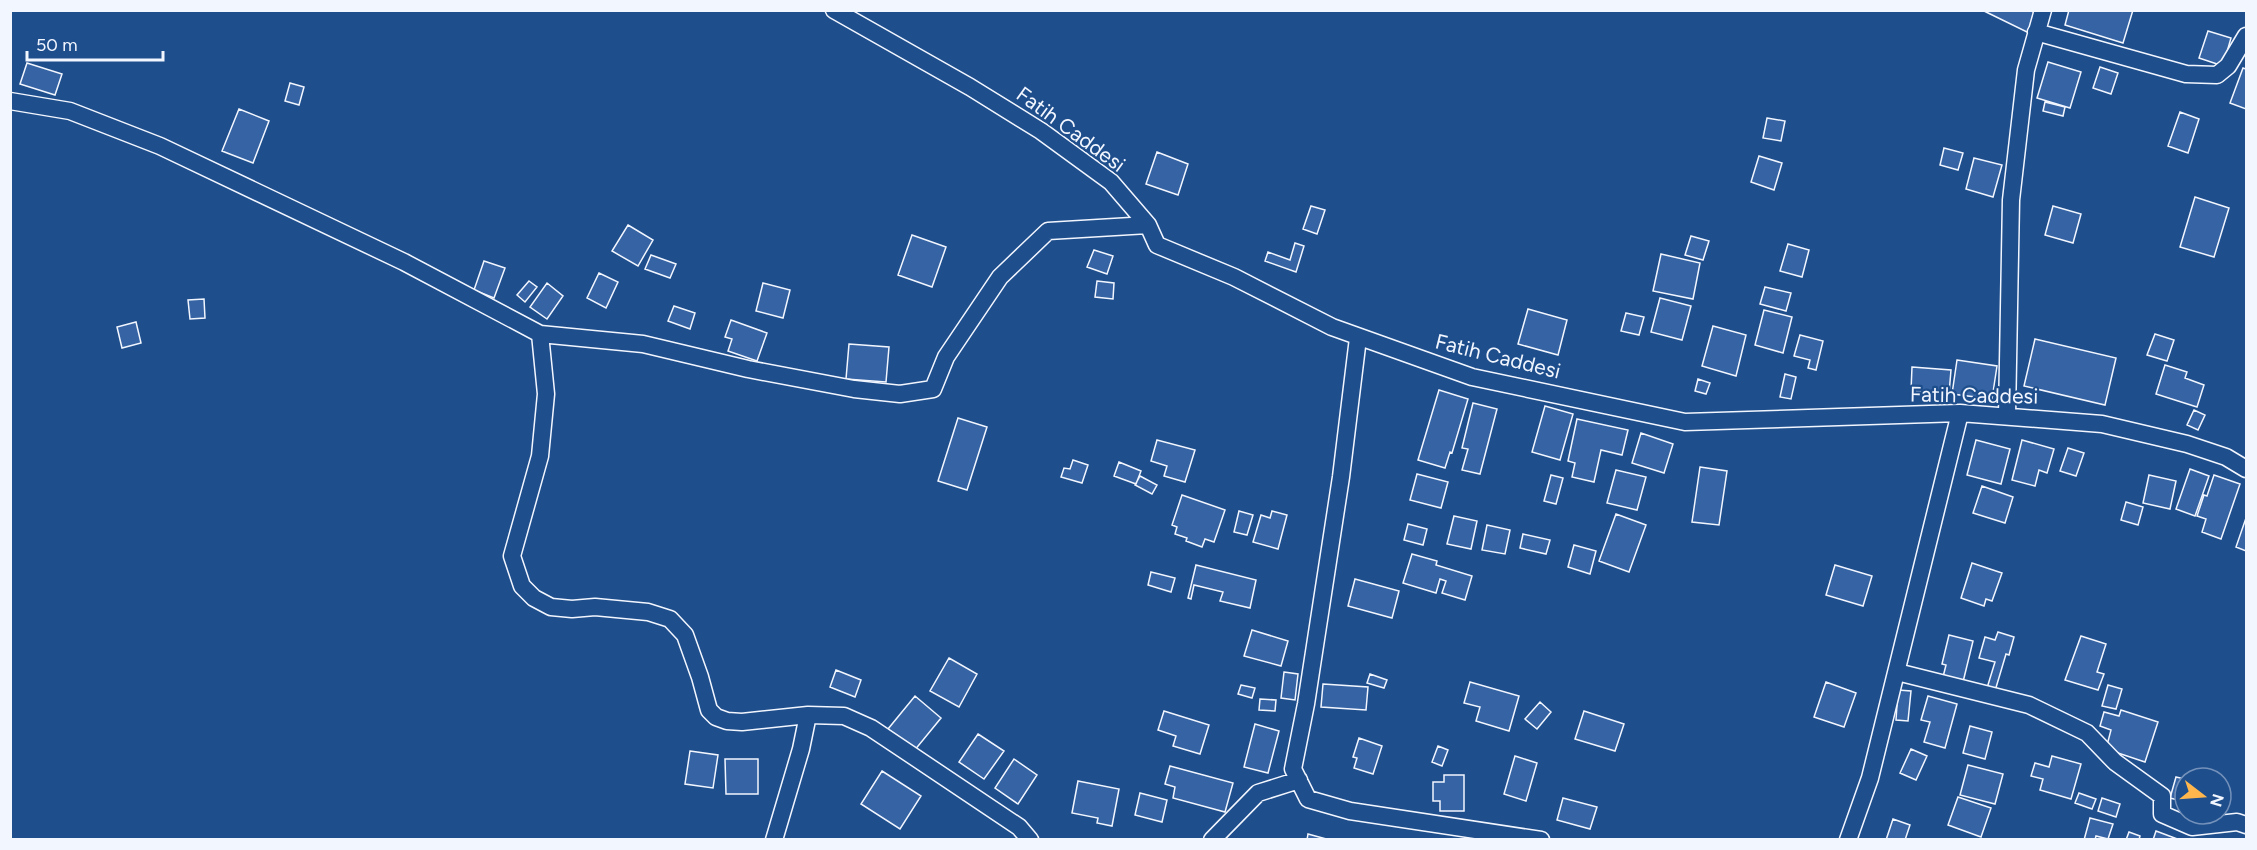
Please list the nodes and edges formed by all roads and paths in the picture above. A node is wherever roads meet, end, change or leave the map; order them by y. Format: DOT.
graph roads {
  1 [pos="834,10"];
  2 [pos="2043,10"];
  3 [pos="2036,32"];
  4 [pos="2247,36"];
  5 [pos="10,101"];
  6 [pos="1148,225"];
  7 [pos="540,334"];
  8 [pos="1358,338"];
  9 [pos="1960,413"];
  10 [pos="2007,416"];
  11 [pos="2247,469"];
  12 [pos="1897,672"];
  13 [pos="808,715"];
  14 [pos="1299,780"];
  15 [pos="2247,825"];
  16 [pos="774,840"];
  17 [pos="1030,840"];
  18 [pos="1212,840"];
  19 [pos="1541,840"];
  20 [pos="1848,840"];
  1 -- 6 [label="street, Fatih Caddesi"];
  2 -- 3 [label="street"];
  3 -- 4 [label="street"];
  3 -- 10 [label="street"];
  5 -- 7 [label="street"];
  6 -- 7 [label="street"];
  6 -- 8 [label="street, Fatih Caddesi"];
  7 -- 13 [label="street"];
  8 -- 9 [label="street, Fatih Caddesi"];
  8 -- 14 [label="street"];
  9 -- 10 [label="street, Fatih Caddesi"];
  9 -- 12 [label="street"];
  10 -- 11 [label="street, Fatih Caddesi"];
  12 -- 15 [label="street"];
  12 -- 20 [label="street"];
  13 -- 16 [label="street"];
  13 -- 17 [label="street"];
  14 -- 18 [label="street"];
  14 -- 19 [label="street"];
}
